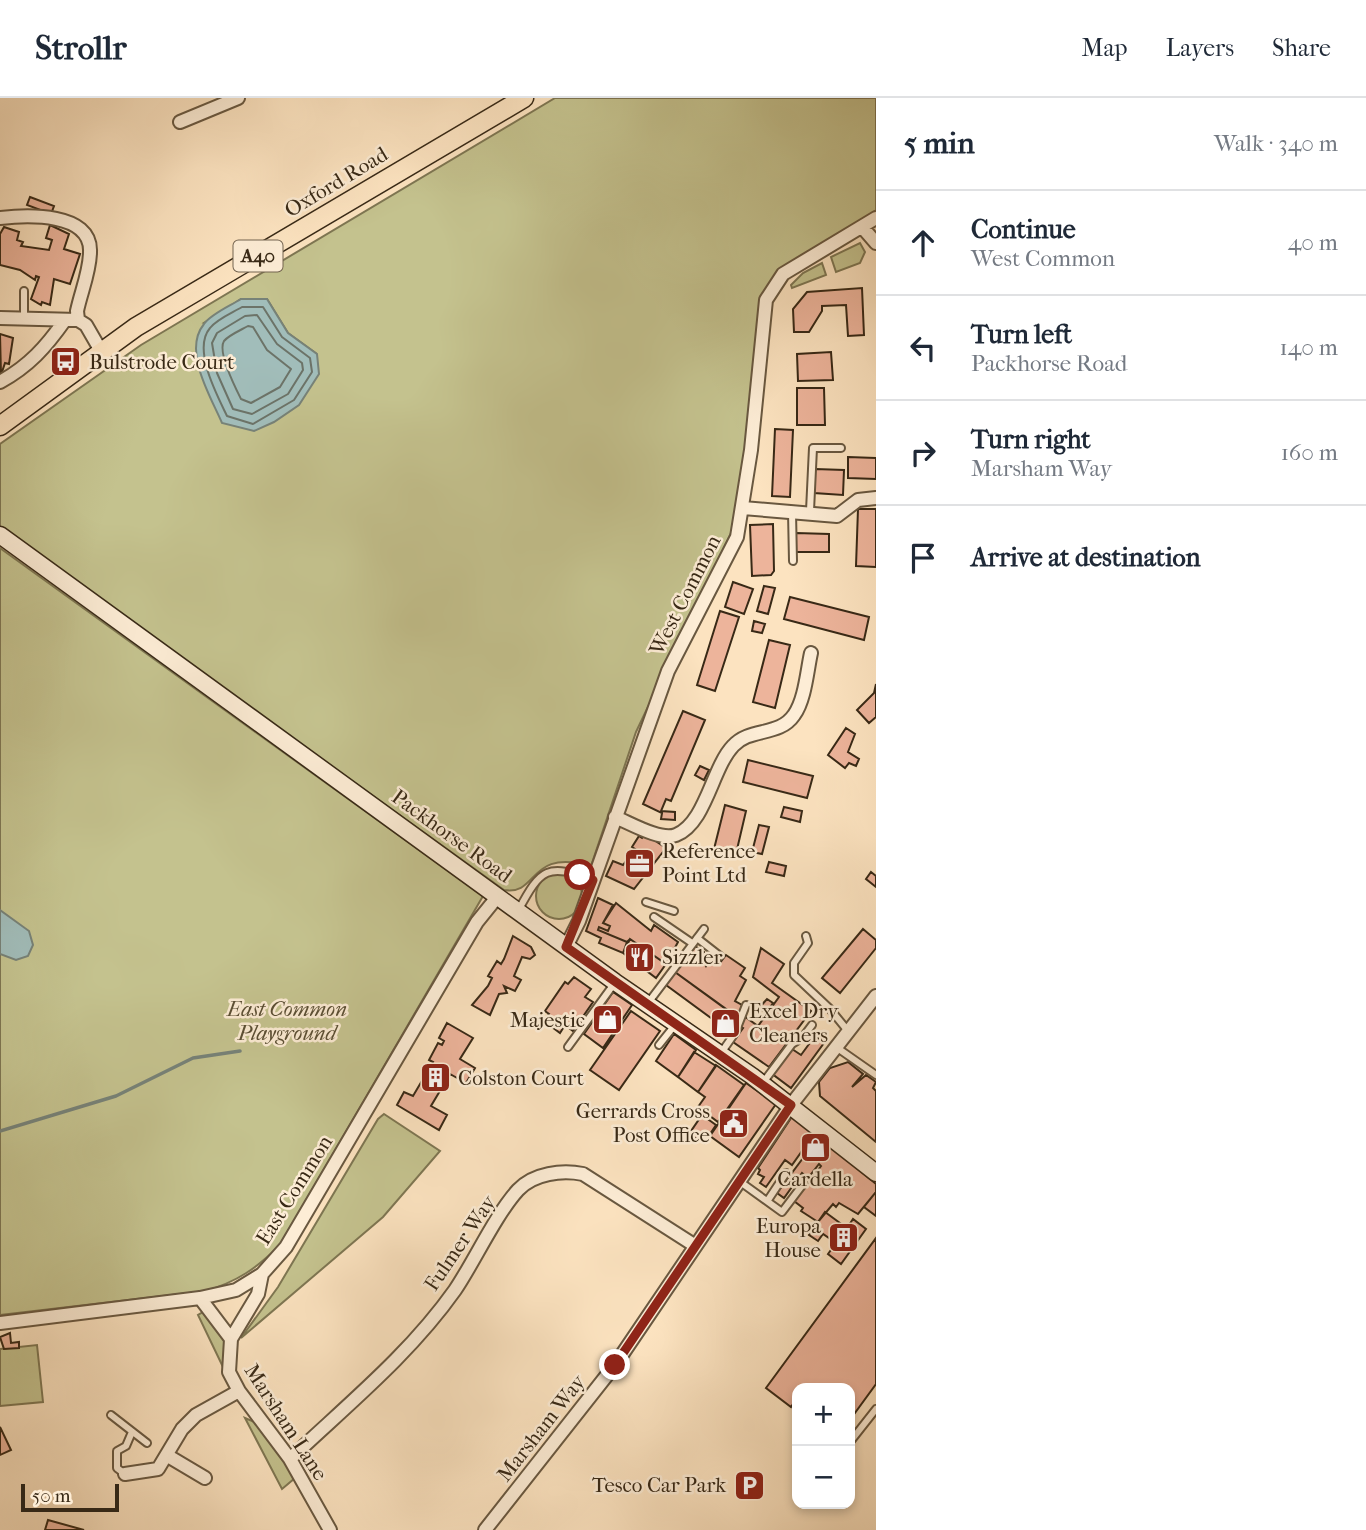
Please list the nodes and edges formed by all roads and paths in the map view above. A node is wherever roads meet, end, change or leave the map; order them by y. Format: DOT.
graph roads {
  1 [pos="238,98"];
  2 [pos="524,98"];
  3 [pos="180,122"];
  4 [pos="0,218"];
  5 [pos="876,218"];
  6 [pos="863,228"];
  7 [pos="876,243"];
  8 [pos="24,291"];
  9 [pos="0,318"];
  10 [pos="24,320"];
  11 [pos="71,320"];
  12 [pos="101,351"];
  13 [pos="0,382"];
  14 [pos="0,426"];
  15 [pos="841,448"];
  16 [pos="876,498"];
  17 [pos="743,508"];
  18 [pos="792,510"];
  19 [pos="810,511"];
  20 [pos="0,535"];
  21 [pos="793,561"];
  22 [pos="811,653"];
  23 [pos="615,817"];
  24 [pos="593,880"];
  25 [pos="498,896"];
  26 [pos="646,902"];
  27 [pos="518,911"];
  28 [pos="674,911"];
  29 [pos="654,917"];
  30 [pos="704,929"];
  31 [pos="806,936"];
  32 [pos="694,941"];
  33 [pos="566,947"];
  34 [pos="720,956"];
  35 [pos="615,982"];
  36 [pos="876,996"];
  37 [pos="648,1003"];
  38 [pos="746,1005"];
  39 [pos="676,1023"];
  40 [pos="812,1025"];
  41 [pos="848,1031"];
  42 [pos="659,1045"];
  43 [pos="568,1046"];
  44 [pos="836,1047"];
  45 [pos="721,1054"];
  46 [pos="876,1075"];
  47 [pos="762,1083"];
  48 [pos="791,1105"];
  49 [pos="786,1173"];
  50 [pos="876,1173"];
  51 [pos="739,1181"];
  52 [pos="804,1183"];
  53 [pos="768,1200"];
  54 [pos="694,1245"];
  55 [pos="262,1274"];
  56 [pos="200,1298"];
  57 [pos="0,1323"];
  58 [pos="231,1339"];
  59 [pos="239,1391"];
  60 [pos="876,1409"];
  61 [pos="111,1415"];
  62 [pos="132,1432"];
  63 [pos="855,1436"];
  64 [pos="146,1443"];
  65 [pos="168,1457"];
  66 [pos="290,1459"];
  67 [pos="125,1474"];
  68 [pos="205,1478"];
  69 [pos="330,1530"];
  70 [pos="485,1530"];
  1 -- 3 [label="street"];
  2 -- 12 [label="main road, Oxford Road / A40"];
  4 -- 11 [label="street"];
  5 -- 6 [label="street, West Common"];
  6 -- 7 [label="street"];
  6 -- 17 [label="street, West Common"];
  8 -- 10 [label="lane"];
  9 -- 10 [label="street"];
  10 -- 11 [label="street"];
  11 -- 12 [label="street"];
  11 -- 13 [label="street"];
  12 -- 14 [label="main road, Oxford Road / A40"];
  15 -- 19 [label="lane"];
  16 -- 19 [label="street"];
  17 -- 18 [label="street"];
  17 -- 23 [label="street, West Common"];
  18 -- 19 [label="street"];
  18 -- 21 [label="lane"];
  20 -- 25 [label="main road, Packhorse Road"];
  22 -- 23 [label="street"];
  23 -- 24 [label="street, West Common"];
  24 -- 27 [label="lane"];
  24 -- 33 [label="street, West Common"];
  25 -- 27 [label="main road, Packhorse Road"];
  25 -- 55 [label="street, East Common"];
  26 -- 28 [label="lane"];
  27 -- 33 [label="main road, Packhorse Road"];
  29 -- 32 [label="lane"];
  30 -- 32 [label="lane"];
  31 -- 41 [label="lane"];
  32 -- 34 [label="lane"];
  32 -- 37 [label="lane"];
  33 -- 35 [label="main road, Packhorse Road"];
  35 -- 37 [label="main road, Packhorse Road"];
  35 -- 43 [label="lane"];
  36 -- 41 [label="street, Marsham Way"];
  37 -- 39 [label="main road, Packhorse Road"];
  38 -- 45 [label="lane"];
  39 -- 42 [label="lane"];
  39 -- 45 [label="main road, Packhorse Road"];
  40 -- 47 [label="lane"];
  41 -- 44 [label="street, Marsham Way"];
  44 -- 46 [label="lane"];
  44 -- 48 [label="street, Marsham Way"];
  45 -- 47 [label="main road, Packhorse Road"];
  47 -- 48 [label="main road, Packhorse Road"];
  48 -- 50 [label="main road, Packhorse Road"];
  48 -- 51 [label="street, Marsham Way"];
  49 -- 53 [label="lane"];
  51 -- 53 [label="lane"];
  51 -- 54 [label="street, Marsham Way"];
  52 -- 53 [label="lane"];
  54 -- 66 [label="street, Fulmer Way"];
  54 -- 70 [label="street, Marsham Way"];
  55 -- 56 [label="street, East Common"];
  55 -- 58 [label="street"];
  56 -- 57 [label="street, East Common"];
  56 -- 58 [label="street"];
  58 -- 59 [label="street, Marsham Lane"];
  59 -- 65 [label="street"];
  59 -- 66 [label="street, Marsham Lane"];
  60 -- 63 [label="lane"];
  61 -- 62 [label="lane"];
  62 -- 64 [label="lane"];
  62 -- 67 [label="lane"];
  65 -- 67 [label="street"];
  65 -- 68 [label="street"];
  66 -- 69 [label="street, Marsham Lane"];
}
